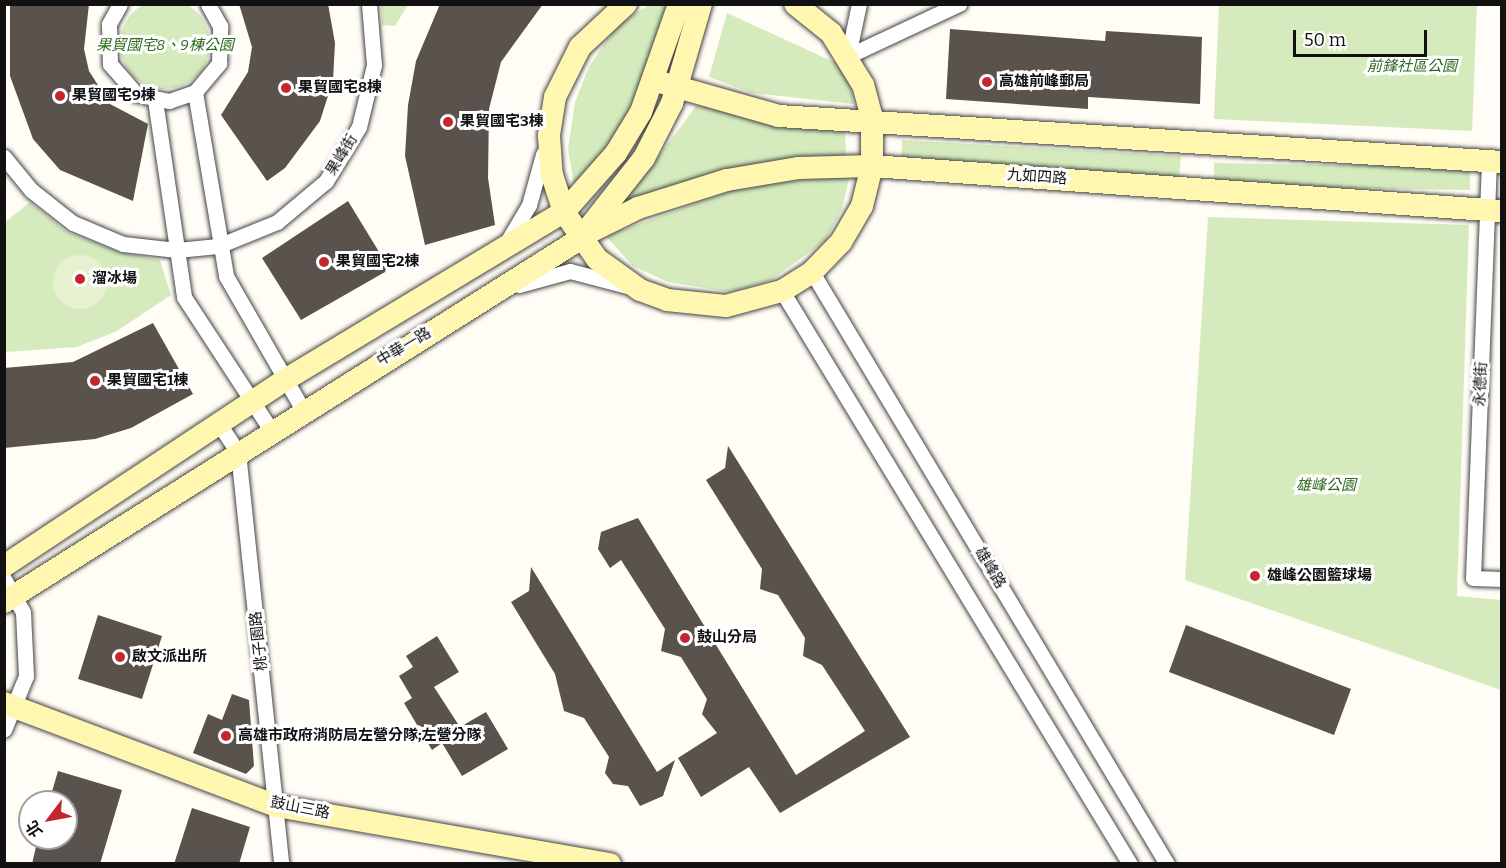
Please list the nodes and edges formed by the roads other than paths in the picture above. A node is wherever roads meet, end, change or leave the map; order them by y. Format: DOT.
graph roads {
  1 [pos="120,4"];
  2 [pos="208,4"];
  3 [pos="369,4"];
  4 [pos="626,4"];
  5 [pos="679,4"];
  6 [pos="701,4"];
  7 [pos="795,4"];
  8 [pos="859,4"];
  9 [pos="959,4"];
  10 [pos="848,56"];
  11 [pos="656,80"];
  12 [pos="677,88"];
  13 [pos="195,92"];
  14 [pos="555,97"];
  15 [pos="155,100"];
  16 [pos="872,118"];
  17 [pos="4,157"];
  18 [pos="1495,161"];
  19 [pos="872,166"];
  20 [pos="1495,211"];
  21 [pos="564,212"];
  22 [pos="581,237"];
  23 [pos="507,242"];
  24 [pos="218,246"];
  25 [pos="177,250"];
  26 [pos="812,272"];
  27 [pos="640,290"];
  28 [pos="782,291"];
  29 [pos="485,297"];
  30 [pos="285,380"];
  31 [pos="253,401"];
  32 [pos="303,410"];
  33 [pos="219,424"];
  34 [pos="271,430"];
  35 [pos="237,452"];
  36 [pos="4,566"];
  37 [pos="1502,579"];
  38 [pos="8,592"];
  39 [pos="9,705"];
  40 [pos="4,730"];
  41 [pos="277,806"];
  42 [pos="281,864"];
  43 [pos="610,864"];
  44 [pos="1130,864"];
  45 [pos="1167,864"];
  1 -- 15 [label="street"];
  2 -- 13 [label="street"];
  3 -- 24 [label="street, 果峰街"];
  4 -- 14 [label="street"];
  5 -- 11 [label="street"];
  6 -- 12 [label="street, 中華一路"];
  7 -- 10 [label="street"];
  8 -- 10 [label="street"];
  9 -- 10 [label="street"];
  10 -- 16 [label="street"];
  11 -- 12 [label="street"];
  11 -- 21 [label="street"];
  12 -- 16 [label="street"];
  12 -- 22 [label="street, 中華一路"];
  13 -- 15 [label="street"];
  13 -- 24 [label="street"];
  14 -- 21 [label="street"];
  14 -- 23 [label="street"];
  15 -- 25 [label="street"];
  16 -- 18 [label="street"];
  16 -- 19 [label="street"];
  17 -- 25 [label="street, 果峰街"];
  18 -- 20 [label="street, 永德街"];
  19 -- 20 [label="street, 九如四路"];
  19 -- 22 [label="street, 九如四路"];
  19 -- 26 [label="street"];
  20 -- 37 [label="street, 永德街"];
  21 -- 22 [label="street"];
  21 -- 23 [label="street"];
  22 -- 27 [label="street"];
  22 -- 29 [label="street, 中華一路"];
  23 -- 30 [label="street"];
  24 -- 25 [label="street, 果峰街"];
  24 -- 30 [label="street"];
  25 -- 31 [label="street"];
  26 -- 28 [label="street"];
  26 -- 45 [label="street, 雄峰路"];
  27 -- 28 [label="street"];
  27 -- 29 [label="street"];
  28 -- 44 [label="street"];
  29 -- 32 [label="street, 中華一路"];
  30 -- 31 [label="street"];
  30 -- 32 [label="street"];
  31 -- 33 [label="street"];
  31 -- 34 [label="street"];
  32 -- 34 [label="street, 中華一路"];
  33 -- 35 [label="street, 桃子園路"];
  33 -- 36 [label="street"];
  34 -- 35 [label="street, 中華一路"];
  35 -- 38 [label="street, 中華一路"];
  35 -- 41 [label="street, 桃子園路"];
  38 -- 39 [label="street"];
  39 -- 40 [label="street"];
  39 -- 41 [label="street, 鼓山三路"];
  41 -- 42 [label="street, 桃子園路"];
  41 -- 43 [label="street, 鼓山三路"];
}
